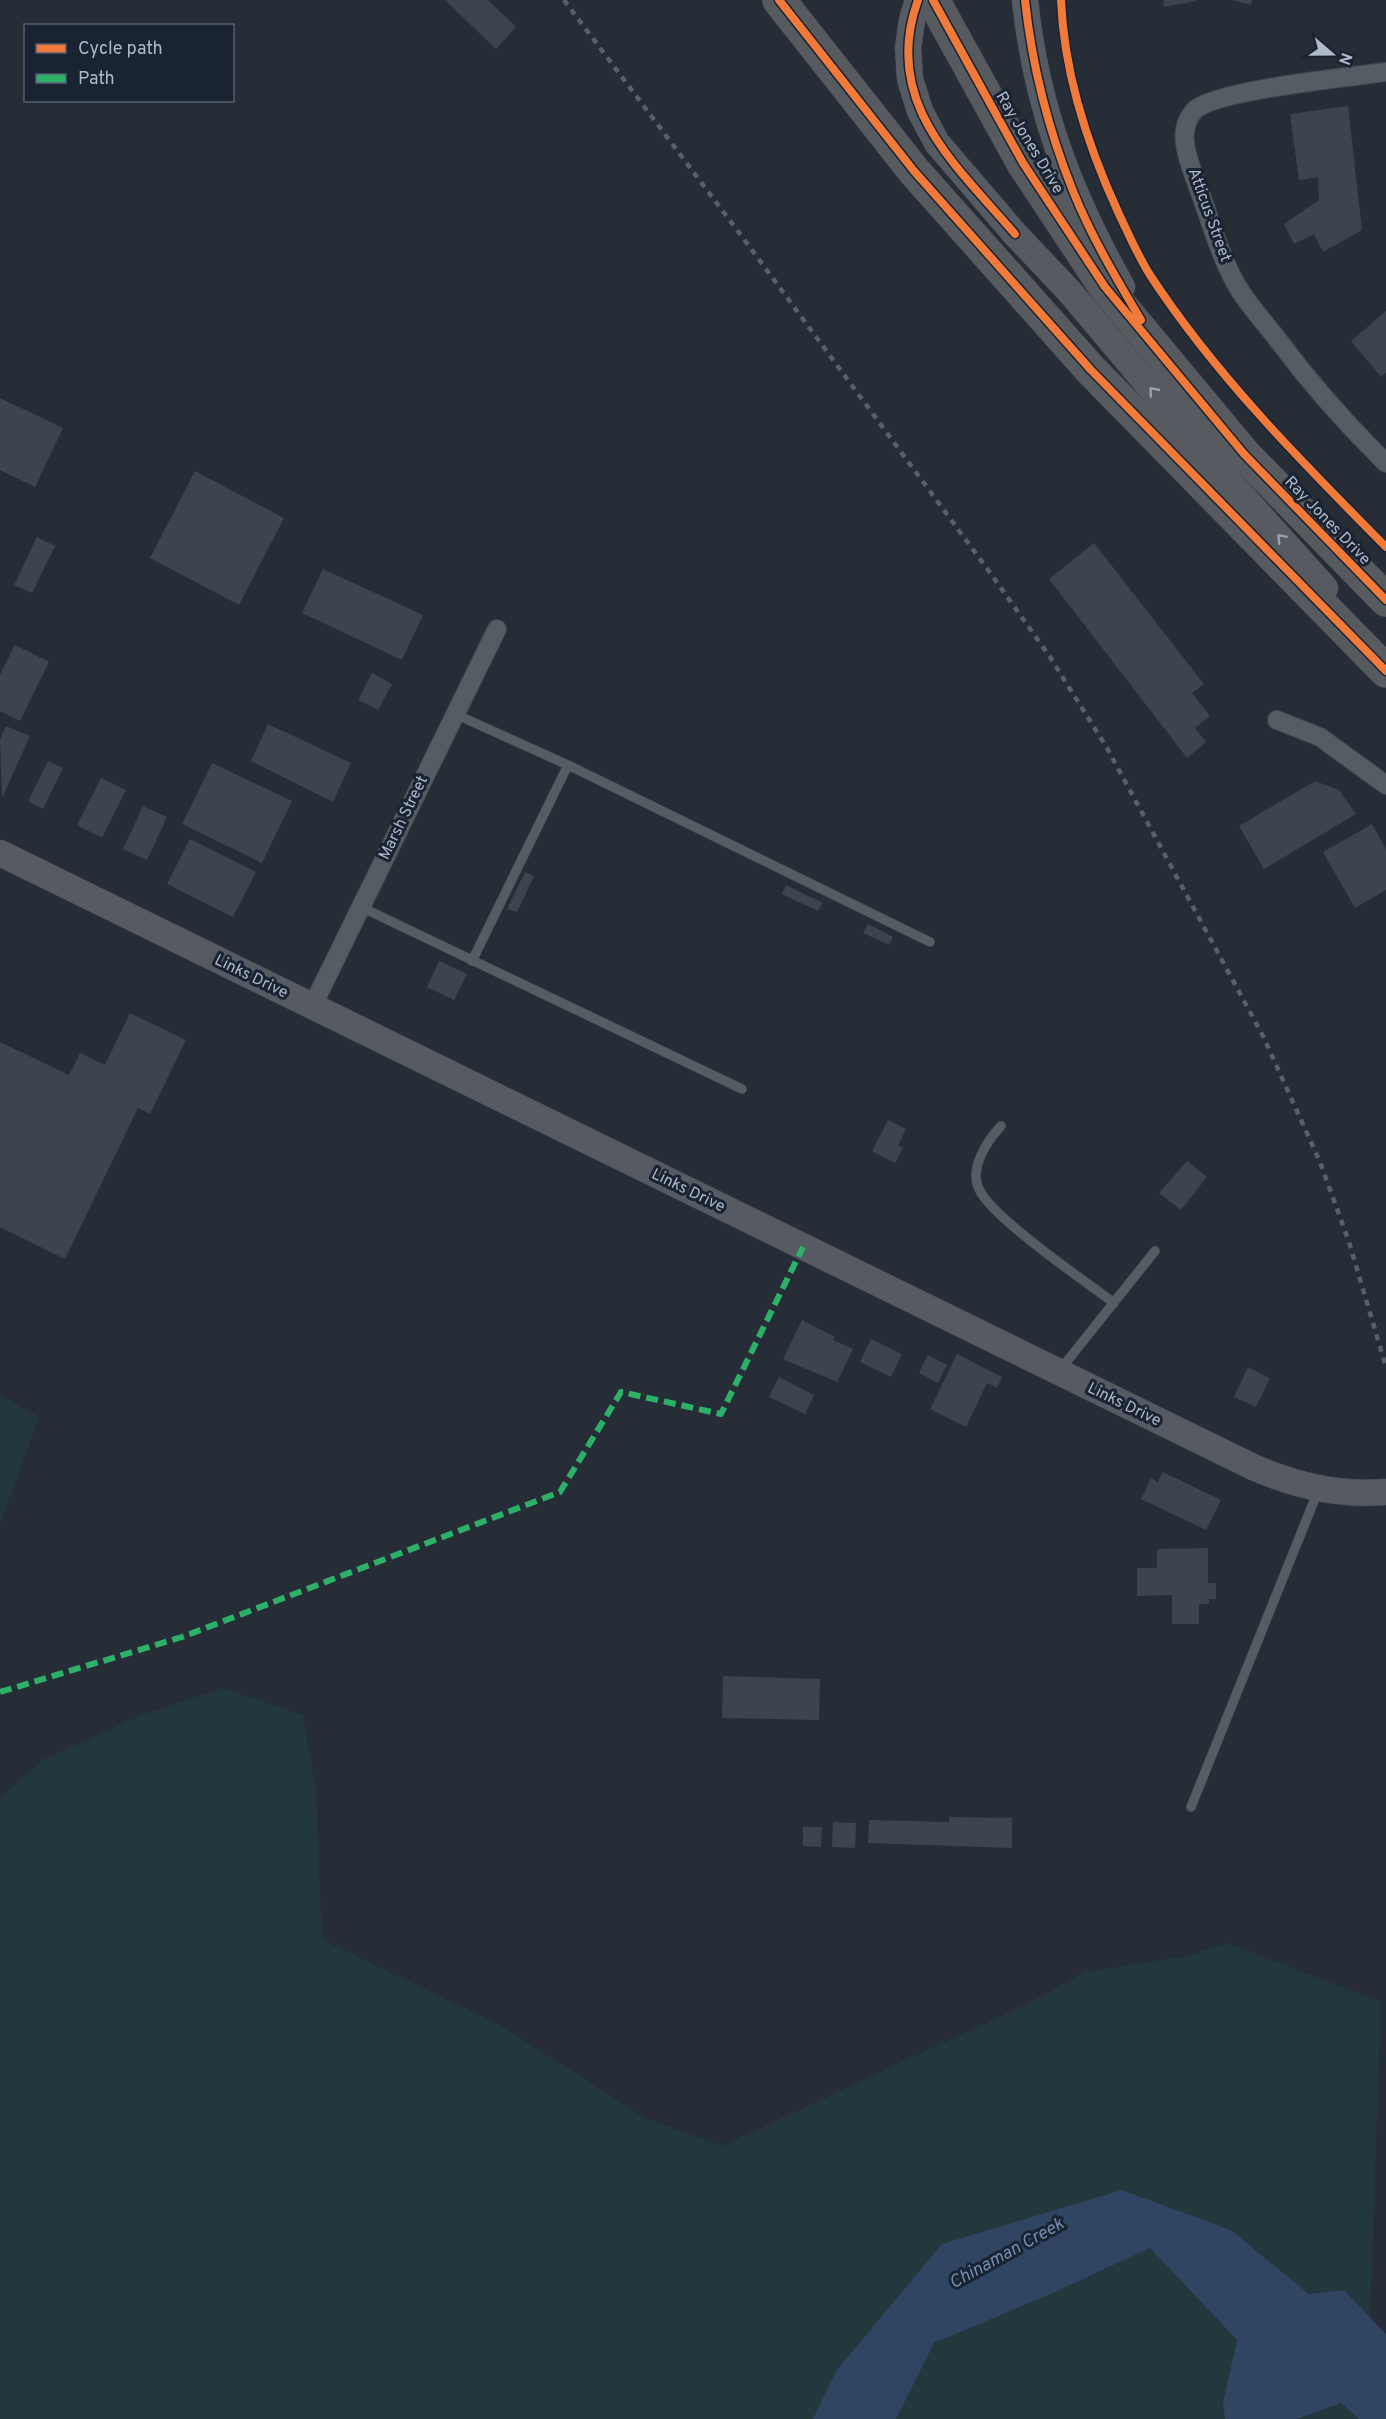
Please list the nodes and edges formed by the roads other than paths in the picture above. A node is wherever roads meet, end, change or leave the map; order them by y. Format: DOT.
graph roads {
  1 [pos="779,0"];
  2 [pos="918,0"];
  3 [pos="933,0"];
  4 [pos="1025,0"];
  5 [pos="1386,72"];
  6 [pos="1157,349"];
  7 [pos="1386,463"];
  8 [pos="1386,600"];
  9 [pos="497,629"];
  10 [pos="1386,663"];
  11 [pos="1386,671"];
  12 [pos="455,714"];
  13 [pos="1276,720"];
  14 [pos="568,765"];
  15 [pos="1386,785"];
  16 [pos="0,853"];
  17 [pos="361,907"];
  18 [pos="930,942"];
  19 [pos="472,961"];
  20 [pos="312,1007"];
  21 [pos="742,1089"];
  22 [pos="1001,1126"];
  23 [pos="1155,1251"];
  24 [pos="1114,1302"];
  25 [pos="1058,1372"];
  26 [pos="1319,1488"];
  27 [pos="1386,1492"];
  28 [pos="1191,1807"];
  1 -- 11 [label="highway"];
  10 -- 2 [label="street, one-way"];
  3 -- 6 [label="highway, Ray Jones Drive"];
  4 -- 6 [label="street, Ray Jones Drive"];
  5 -- 7 [label="street, Atticus Street"];
  6 -- 8 [label="highway, Ray Jones Drive"];
  9 -- 12 [label="street, Marsh Street"];
  12 -- 14 [label="lane"];
  12 -- 17 [label="street, Marsh Street"];
  13 -- 15 [label="street"];
  14 -- 18 [label="lane"];
  14 -- 19 [label="lane"];
  16 -- 20 [label="street, Links Drive"];
  17 -- 19 [label="lane"];
  17 -- 20 [label="street, Marsh Street"];
  19 -- 21 [label="lane"];
  20 -- 25 [label="street, Links Drive"];
  22 -- 24 [label="lane"];
  23 -- 24 [label="lane"];
  24 -- 25 [label="lane"];
  25 -- 26 [label="street, Links Drive"];
  26 -- 27 [label="street, Links Drive"];
  26 -- 28 [label="lane"];
}
